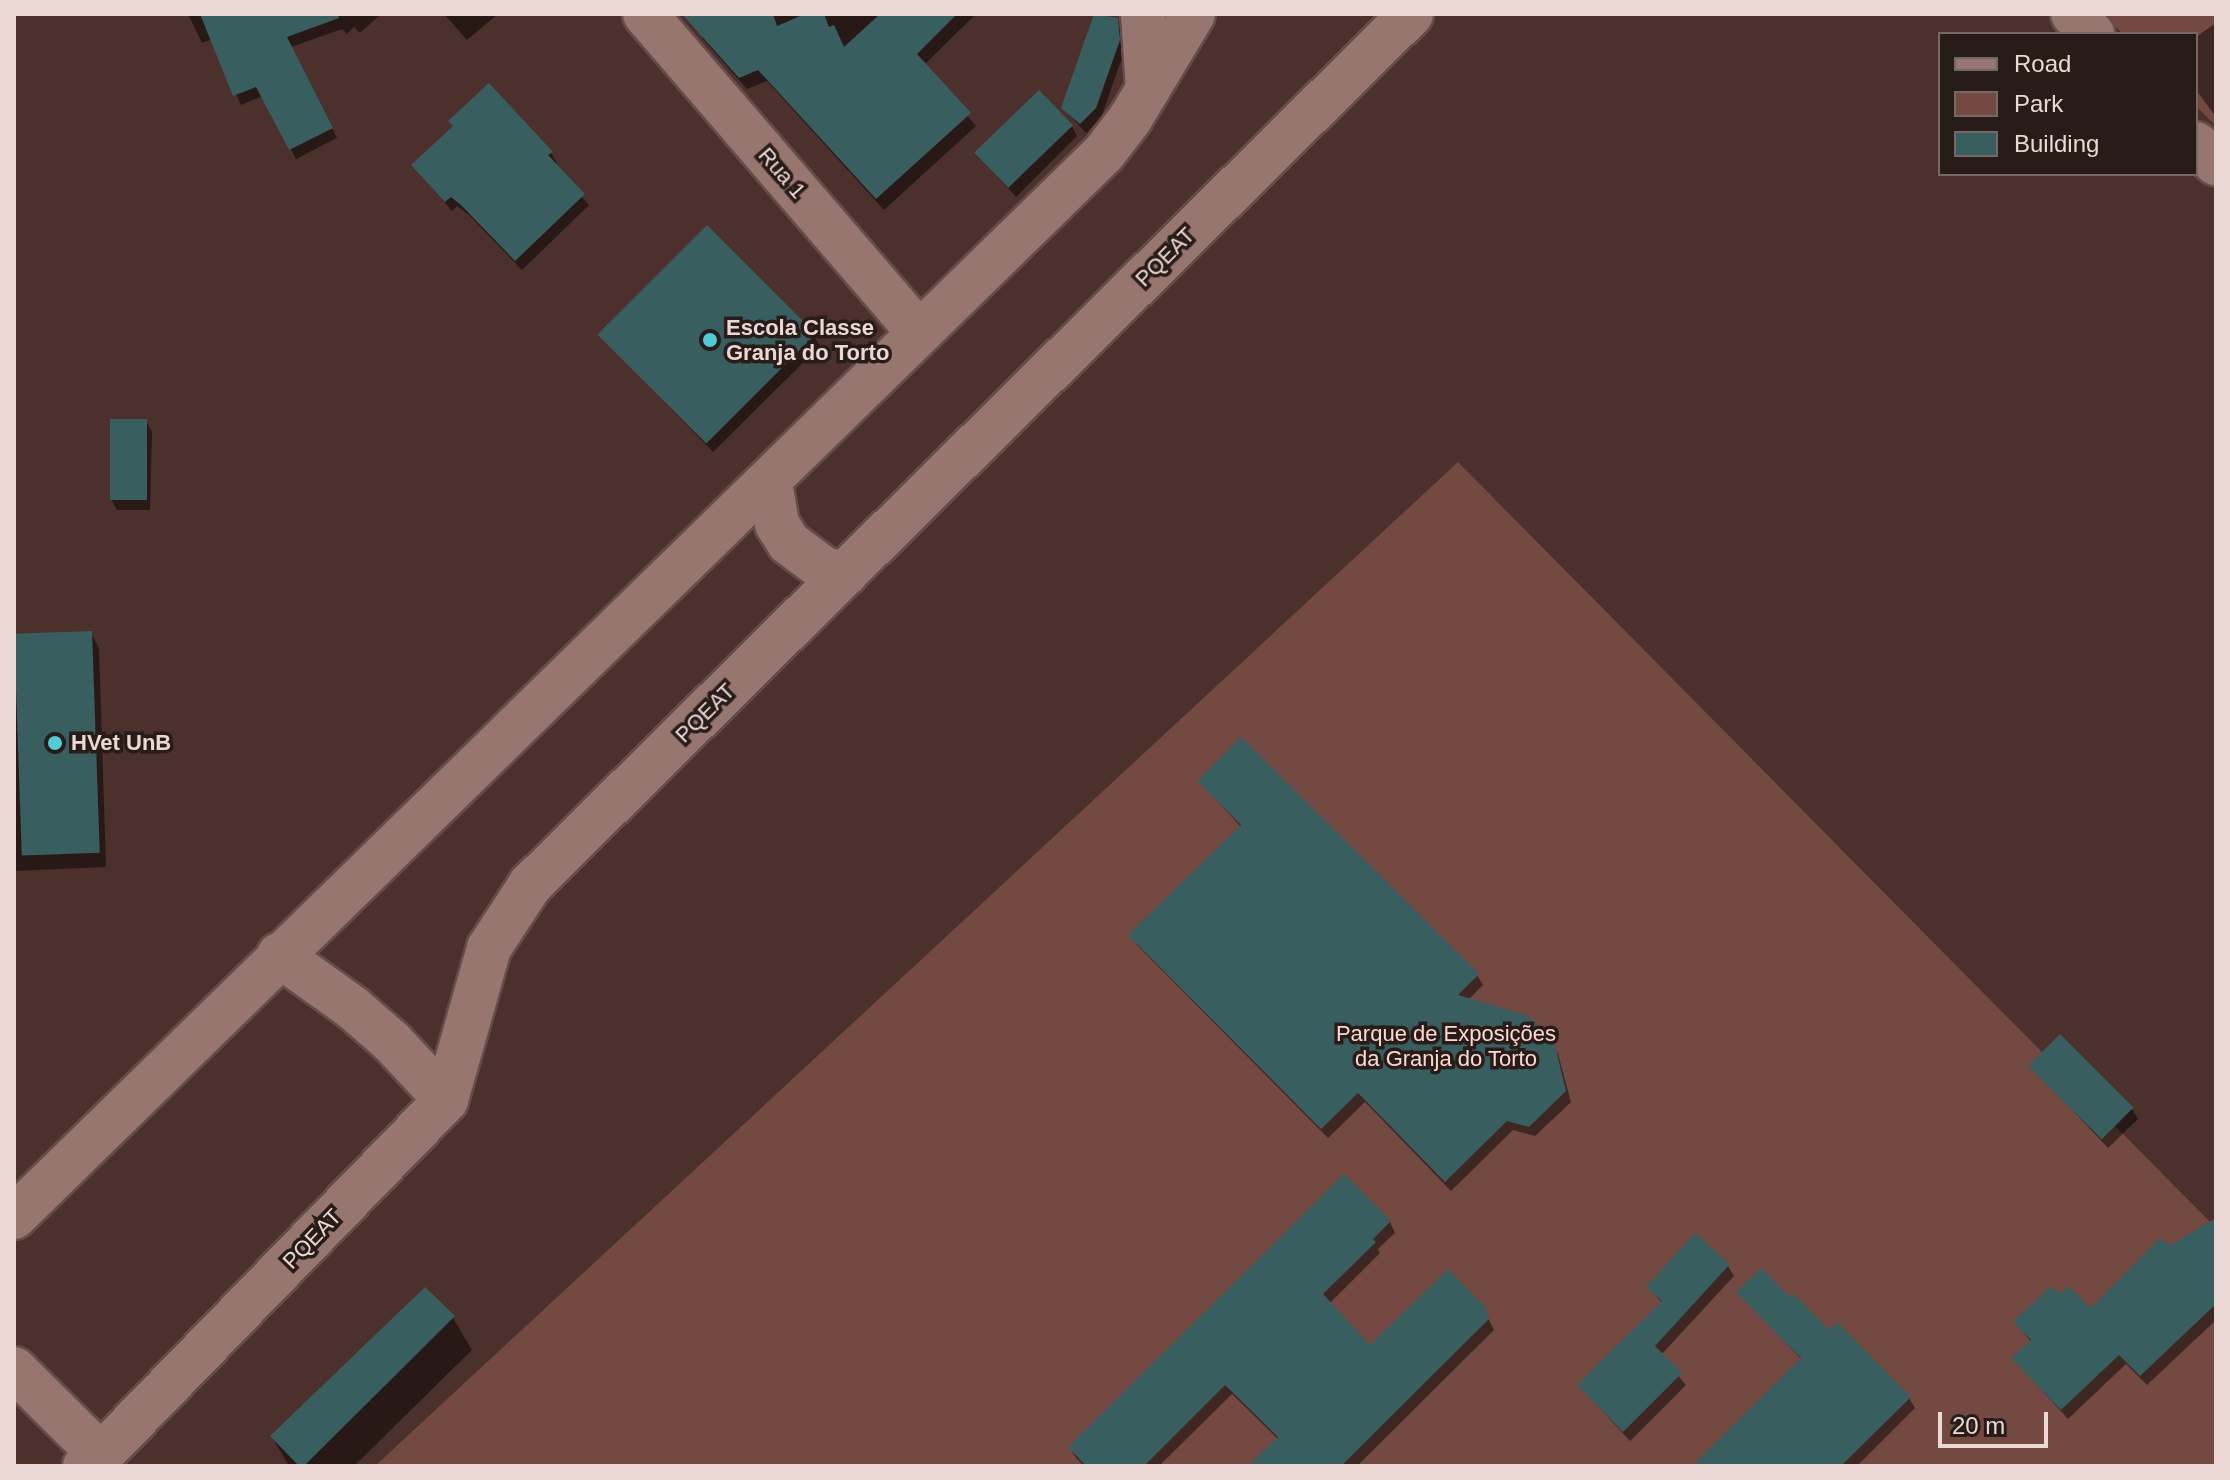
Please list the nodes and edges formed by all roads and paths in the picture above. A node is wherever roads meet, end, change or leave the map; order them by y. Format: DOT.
graph roads {
  1 [pos="1143,14"];
  2 [pos="1193,14"];
  3 [pos="1411,14"];
  4 [pos="2073,14"];
  5 [pos="663,20"];
  6 [pos="2090,32"];
  7 [pos="1148,89"];
  8 [pos="2198,146"];
  9 [pos="2216,163"];
  10 [pos="919,332"];
  11 [pos="770,482"];
  12 [pos="845,574"];
  13 [pos="279,955"];
  14 [pos="446,1100"];
  15 [pos="14,1217"];
  16 [pos="14,1369"];
  17 [pos="93,1460"];
  1 -- 7 [label="street"];
  2 -- 7 [label="street"];
  3 -- 12 [label="street, PQEAT"];
  4 -- 6 [label="street"];
  5 -- 10 [label="street, Rua 1"];
  7 -- 10 [label="street"];
  8 -- 9 [label="street"];
  10 -- 11 [label="street"];
  11 -- 12 [label="street"];
  11 -- 13 [label="street"];
  12 -- 14 [label="street, PQEAT"];
  13 -- 14 [label="street"];
  13 -- 15 [label="street"];
  14 -- 17 [label="street, PQEAT"];
  16 -- 17 [label="street"];
}
